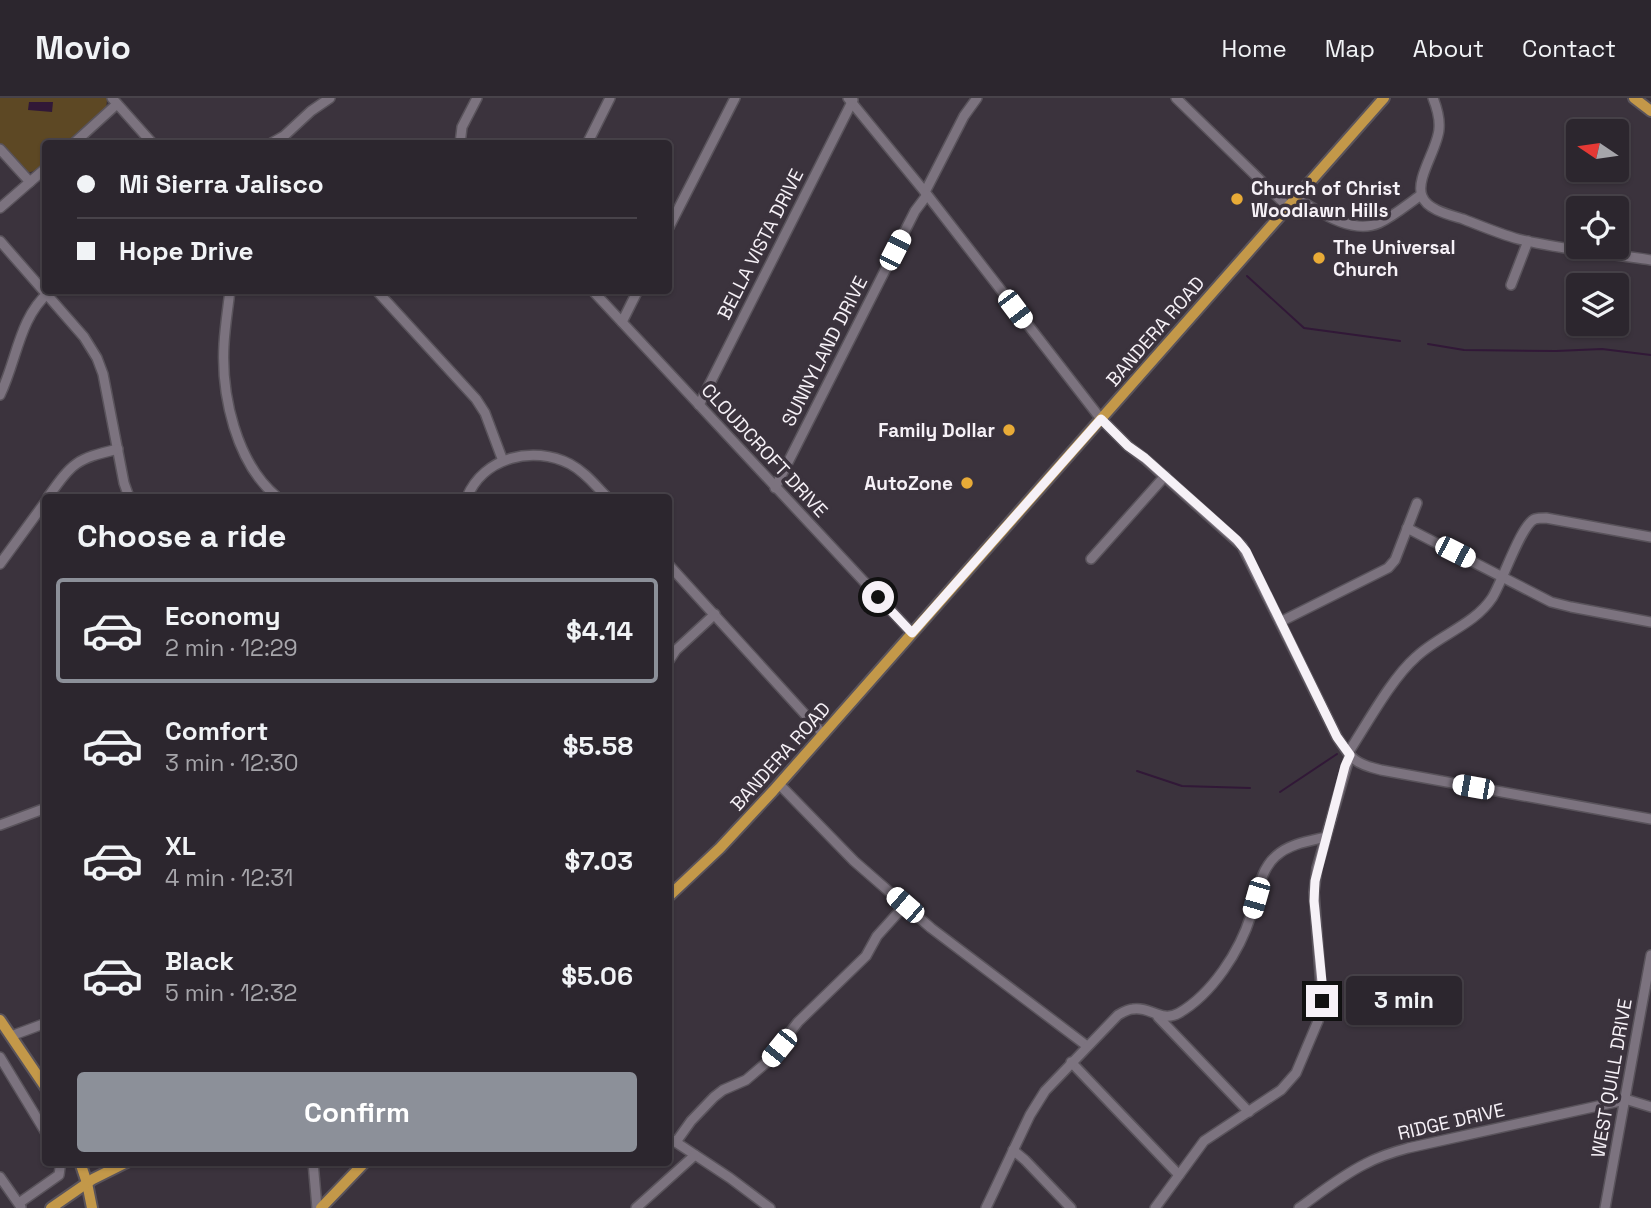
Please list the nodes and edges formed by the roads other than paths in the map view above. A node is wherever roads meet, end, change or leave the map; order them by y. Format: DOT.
graph roads {
  1 [pos="330,98"];
  2 [pos="477,98"];
  3 [pos="610,98"];
  4 [pos="735,98"];
  5 [pos="977,98"];
  6 [pos="1177,98"];
  7 [pos="1384,98"];
  8 [pos="1433,98"];
  9 [pos="1634,98"];
  10 [pos="851,99"];
  11 [pos="115,101"];
  12 [pos="1651,111"];
  13 [pos="77,140"];
  14 [pos="149,140"];
  15 [pos="277,140"];
  16 [pos="460,140"];
  17 [pos="589,140"];
  18 [pos="0,149"];
  19 [pos="42,172"];
  20 [pos="30,182"];
  21 [pos="926,193"];
  22 [pos="1421,195"];
  23 [pos="1296,198"];
  24 [pos="1288,207"];
  25 [pos="0,208"];
  26 [pos="672,221"];
  27 [pos="0,241"];
  28 [pos="1528,241"];
  29 [pos="1651,260"];
  30 [pos="42,285"];
  31 [pos="1511,285"];
  32 [pos="47,294"];
  33 [pos="51,294"];
  34 [pos="230,294"];
  35 [pos="380,294"];
  36 [pos="596,294"];
  37 [pos="636,294"];
  38 [pos="622,322"];
  39 [pos="0,395"];
  40 [pos="699,405"];
  41 [pos="1101,419"];
  42 [pos="118,449"];
  43 [pos="503,461"];
  44 [pos="1165,476"];
  45 [pos="775,488"];
  46 [pos="51,494"];
  47 [pos="128,494"];
  48 [pos="273,494"];
  49 [pos="468,494"];
  50 [pos="604,494"];
  51 [pos="1417,503"];
  52 [pos="42,506"];
  53 [pos="1407,527"];
  54 [pos="1651,537"];
  55 [pos="1091,559"];
  56 [pos="0,564"];
  57 [pos="672,568"];
  58 [pos="1503,577"];
  59 [pos="715,614"];
  60 [pos="1280,622"];
  61 [pos="1651,622"];
  62 [pos="912,633"];
  63 [pos="672,656"];
  64 [pos="823,734"];
  65 [pos="1349,754"];
  66 [pos="779,784"];
  67 [pos="42,809"];
  68 [pos="1651,819"];
  69 [pos="0,825"];
  70 [pos="1326,837"];
  71 [pos="672,893"];
  72 [pos="905,905"];
  73 [pos="1651,955"];
  74 [pos="1156,1015"];
  75 [pos="0,1020"];
  76 [pos="42,1024"];
  77 [pos="11,1036"];
  78 [pos="1087,1046"];
  79 [pos="0,1058"];
  80 [pos="1071,1062"];
  81 [pos="42,1082"];
  82 [pos="1625,1100"];
  83 [pos="1651,1107"];
  84 [pos="1249,1112"];
  85 [pos="42,1126"];
  86 [pos="672,1139"];
  87 [pos="1013,1150"];
  88 [pos="695,1155"];
  89 [pos="81,1166"];
  90 [pos="119,1166"];
  91 [pos="314,1166"];
  92 [pos="361,1166"];
  93 [pos="60,1167"];
  94 [pos="1179,1175"];
  95 [pos="0,1177"];
  96 [pos="87,1183"];
  97 [pos="21,1206"];
  98 [pos="51,1208"];
  99 [pos="92,1208"];
  100 [pos="319,1208"];
  101 [pos="636,1208"];
  102 [pos="770,1208"];
  103 [pos="986,1208"];
  104 [pos="1071,1208"];
  105 [pos="1155,1208"];
  106 [pos="1299,1208"];
  107 [pos="1605,1208"];
  1 -- 15 [label="street"];
  2 -- 16 [label="street"];
  3 -- 17 [label="street"];
  4 -- 26 [label="street"];
  5 -- 21 [label="street, SUNNYLAND DRIVE"];
  6 -- 24 [label="street"];
  7 -- 23 [label="main road, BANDERA ROAD"];
  8 -- 22 [label="street"];
  9 -- 12 [label="main road"];
  10 -- 21 [label="street"];
  10 -- 40 [label="street, BELLA VISTA DRIVE"];
  11 -- 13 [label="street"];
  11 -- 14 [label="street"];
  18 -- 20 [label="street"];
  19 -- 20 [label="street"];
  20 -- 25 [label="street"];
  21 -- 41 [label="street"];
  21 -- 45 [label="street, SUNNYLAND DRIVE"];
  22 -- 23 [label="street"];
  22 -- 28 [label="street"];
  23 -- 24 [label="main road, BANDERA ROAD"];
  24 -- 41 [label="main road, BANDERA ROAD"];
  27 -- 30 [label="street"];
  28 -- 29 [label="street"];
  28 -- 31 [label="street"];
  32 -- 39 [label="street"];
  33 -- 42 [label="street"];
  34 -- 48 [label="street"];
  35 -- 43 [label="street"];
  36 -- 38 [label="street, CLOUDCROFT DRIVE"];
  37 -- 38 [label="street"];
  38 -- 40 [label="street, CLOUDCROFT DRIVE"];
  40 -- 45 [label="street, CLOUDCROFT DRIVE"];
  41 -- 44 [label="street"];
  41 -- 62 [label="main road, BANDERA ROAD"];
  42 -- 46 [label="street"];
  42 -- 47 [label="street"];
  43 -- 49 [label="street"];
  43 -- 50 [label="street"];
  44 -- 55 [label="street"];
  44 -- 60 [label="street"];
  45 -- 62 [label="street, CLOUDCROFT DRIVE"];
  51 -- 53 [label="street"];
  52 -- 56 [label="street"];
  53 -- 58 [label="street"];
  53 -- 60 [label="street"];
  54 -- 58 [label="street"];
  57 -- 59 [label="street"];
  58 -- 61 [label="street"];
  58 -- 65 [label="street"];
  59 -- 63 [label="street"];
  59 -- 64 [label="street"];
  60 -- 65 [label="street"];
  62 -- 64 [label="main road, BANDERA ROAD"];
  64 -- 66 [label="main road, BANDERA ROAD"];
  65 -- 68 [label="street"];
  65 -- 70 [label="street"];
  66 -- 71 [label="main road, BANDERA ROAD"];
  66 -- 72 [label="street"];
  67 -- 69 [label="street"];
  70 -- 74 [label="street"];
  70 -- 84 [label="street"];
  72 -- 78 [label="street"];
  72 -- 86 [label="street"];
  73 -- 82 [label="street, WEST QUILL DRIVE"];
  74 -- 78 [label="street"];
  74 -- 84 [label="street"];
  75 -- 77 [label="main road"];
  76 -- 77 [label="street"];
  77 -- 81 [label="main road"];
  78 -- 80 [label="street"];
  79 -- 85 [label="street"];
  80 -- 87 [label="street"];
  80 -- 94 [label="street"];
  82 -- 83 [label="street, RIDGE DRIVE"];
  82 -- 106 [label="street, RIDGE DRIVE"];
  82 -- 107 [label="street, WEST QUILL DRIVE"];
  84 -- 94 [label="street"];
  86 -- 88 [label="street"];
  87 -- 103 [label="street"];
  87 -- 104 [label="street"];
  88 -- 101 [label="street"];
  88 -- 102 [label="street"];
  89 -- 96 [label="main road"];
  90 -- 96 [label="main road"];
  91 -- 100 [label="street"];
  92 -- 100 [label="main road"];
  93 -- 97 [label="street"];
  94 -- 105 [label="street"];
  95 -- 97 [label="street"];
  96 -- 98 [label="main road"];
  96 -- 99 [label="main road"];
}
